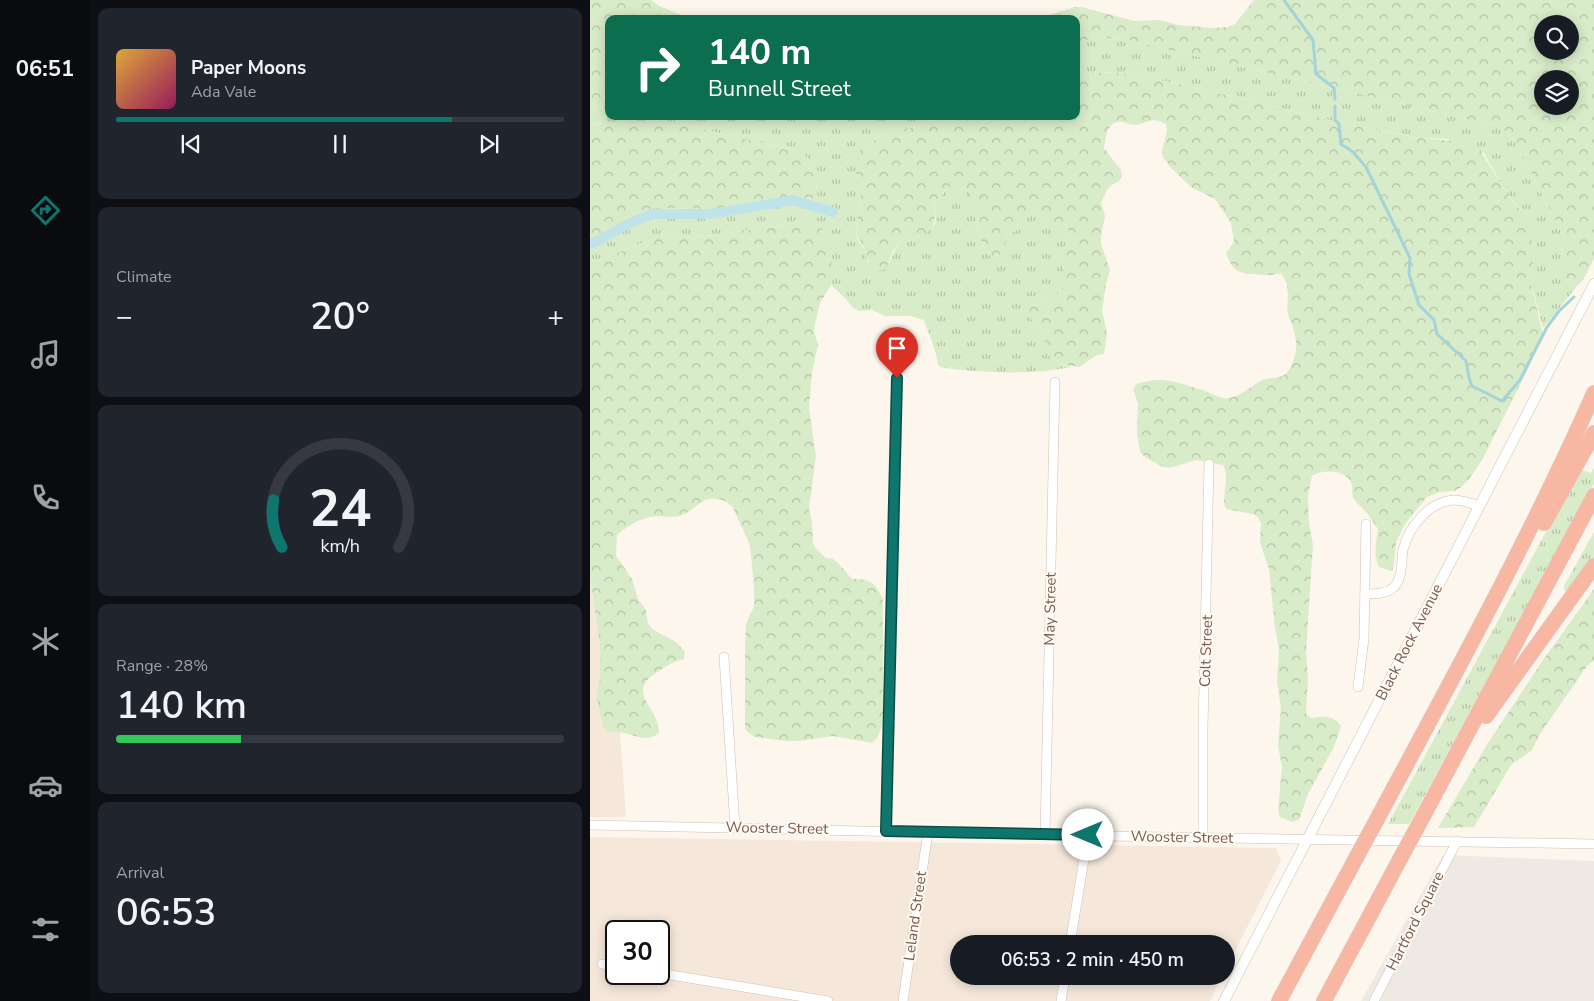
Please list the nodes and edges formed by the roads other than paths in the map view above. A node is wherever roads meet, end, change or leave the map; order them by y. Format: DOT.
graph roads {
  1 [pos="1594,284"];
  2 [pos="897,378"];
  3 [pos="1055,382"];
  4 [pos="1594,393"];
  5 [pos="1594,433"];
  6 [pos="1209,464"];
  7 [pos="1594,496"];
  8 [pos="1479,506"];
  9 [pos="1366,524"];
  10 [pos="1594,566"];
  11 [pos="1365,594"];
  12 [pos="724,657"];
  13 [pos="1358,687"];
  14 [pos="1448,687"];
  15 [pos="1442,782"];
  16 [pos="590,825"];
  17 [pos="735,827"];
  18 [pos="886,831"];
  19 [pos="928,832"];
  20 [pos="1045,835"];
  21 [pos="1088,835"];
  22 [pos="1203,837"];
  23 [pos="1308,839"];
  24 [pos="1457,842"];
  25 [pos="1594,844"];
  26 [pos="1071,935"];
  27 [pos="602,964"];
  28 [pos="605,964"];
  29 [pos="670,975"];
  30 [pos="1063,985"];
  31 [pos="828,1001"];
  32 [pos="903,1001"];
  33 [pos="1060,1001"];
  34 [pos="1224,1001"];
  35 [pos="1279,1001"];
  36 [pos="1324,1001"];
  37 [pos="1374,1001"];
  1 -- 8 [label="street, Black Rock Avenue"];
  2 -- 18 [label="street"];
  3 -- 20 [label="street, May Street"];
  4 -- 14 [label="highway"];
  5 -- 14 [label="highway"];
  6 -- 22 [label="street, Colt Street"];
  7 -- 15 [label="highway"];
  8 -- 11 [label="street"];
  8 -- 23 [label="street, Black Rock Avenue"];
  9 -- 11 [label="street"];
  10 -- 15 [label="highway"];
  11 -- 13 [label="street"];
  12 -- 17 [label="street"];
  14 -- 35 [label="highway, bridge"];
  15 -- 36 [label="highway, bridge"];
  16 -- 17 [label="street, Wooster Street"];
  17 -- 18 [label="street, Wooster Street"];
  18 -- 19 [label="street, Wooster Street"];
  19 -- 20 [label="street, Wooster Street"];
  19 -- 32 [label="street, Leland Street"];
  20 -- 21 [label="street, Wooster Street"];
  21 -- 22 [label="street, Wooster Street"];
  21 -- 26 [label="street"];
  22 -- 23 [label="street, Wooster Street"];
  23 -- 24 [label="street, Wooster Street"];
  23 -- 34 [label="street, Black Rock Avenue"];
  24 -- 25 [label="street, Wooster Street"];
  24 -- 37 [label="street, Hartford Square"];
  27 -- 28 [label="street"];
  29 -- 31 [label="street"];
  30 -- 33 [label="street"];
}
